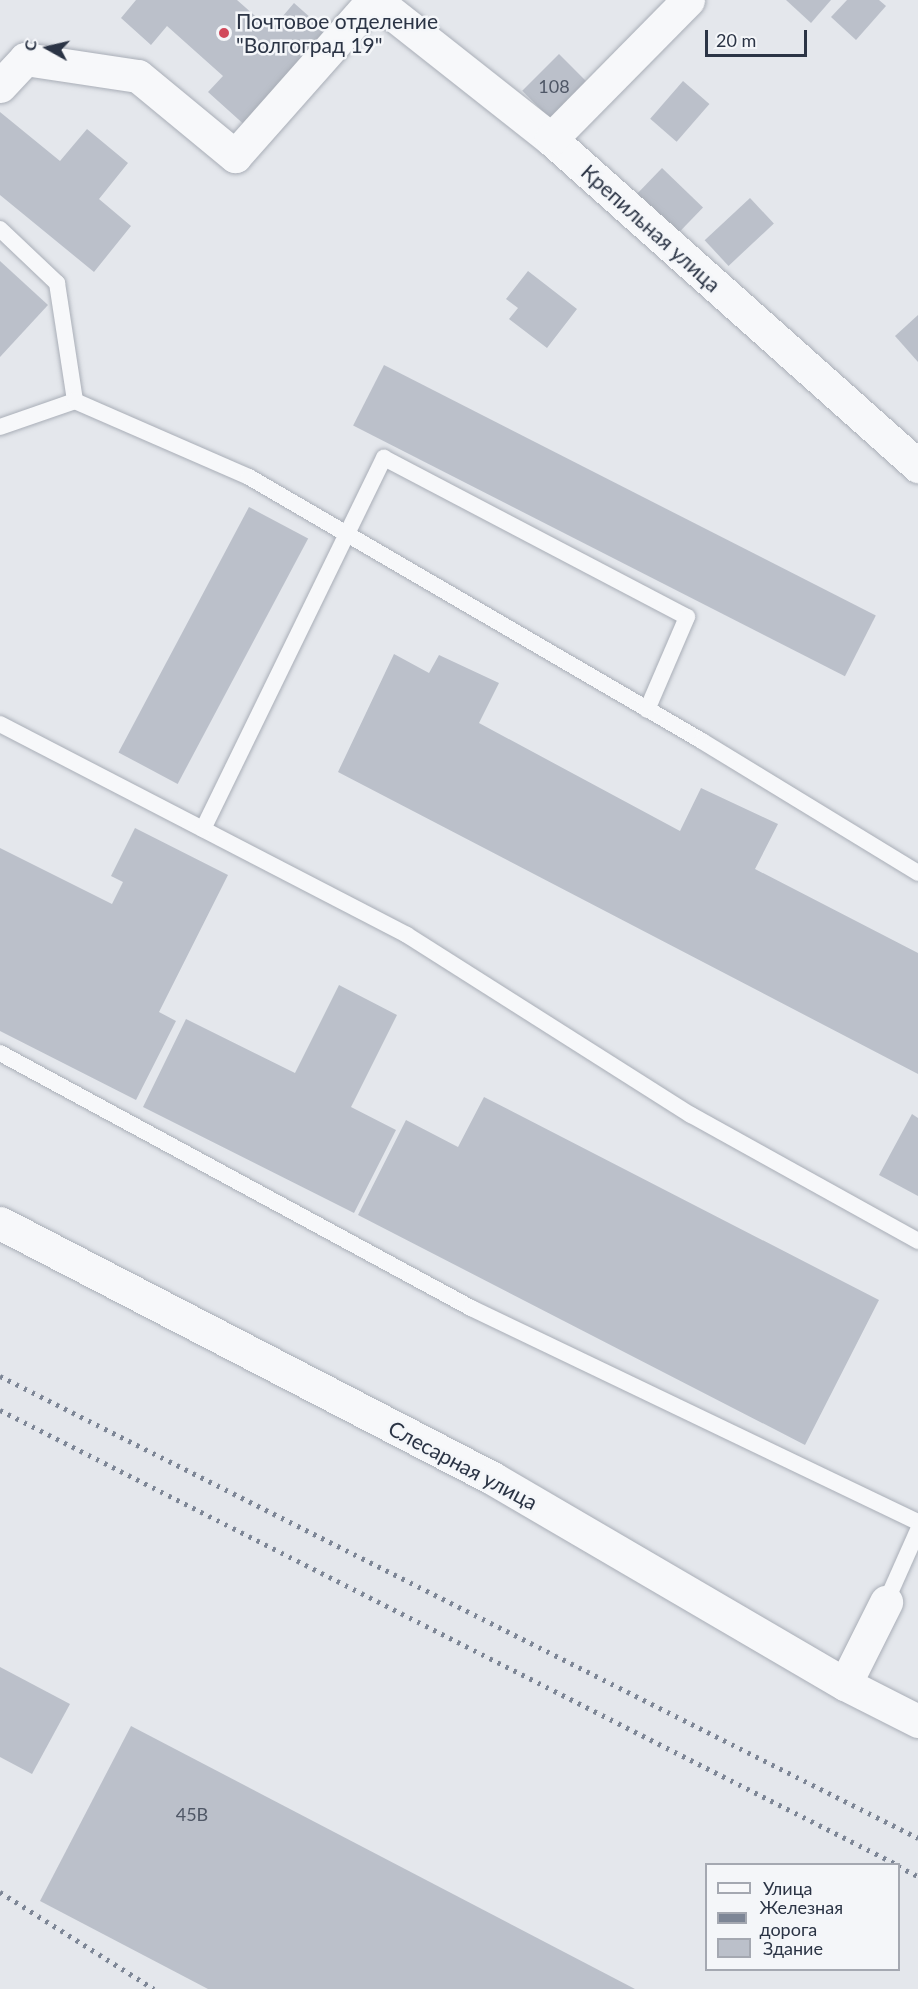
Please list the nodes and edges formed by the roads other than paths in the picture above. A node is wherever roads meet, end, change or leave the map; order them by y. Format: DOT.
graph roads {
  1 [pos="374,0"];
  2 [pos="688,0"];
  3 [pos="0,86"];
  4 [pos="551,139"];
  5 [pos="0,230"];
  6 [pos="75,401"];
  7 [pos="0,427"];
  8 [pos="915,458"];
  9 [pos="348,535"];
  10 [pos="647,710"];
  11 [pos="0,724"];
  12 [pos="203,829"];
  13 [pos="918,873"];
  14 [pos="0,1053"];
  15 [pos="0,1223"];
  16 [pos="918,1242"];
  17 [pos="918,1522"];
  18 [pos="918,1530"];
  19 [pos="886,1602"];
  20 [pos="845,1684"];
  21 [pos="918,1721"];
  1 -- 3 [label="street"];
  1 -- 4 [label="street, Крепильная улица"];
  2 -- 4 [label="street"];
  4 -- 8 [label="street, Крепильная улица"];
  5 -- 6 [label="lane"];
  6 -- 7 [label="lane"];
  6 -- 9 [label="lane"];
  9 -- 10 [label="lane"];
  9 -- 10 [label="lane"];
  9 -- 12 [label="lane"];
  10 -- 13 [label="lane"];
  11 -- 12 [label="lane"];
  12 -- 16 [label="lane"];
  14 -- 17 [label="lane"];
  15 -- 20 [label="street, Слесарная улица"];
  18 -- 19 [label="lane"];
  19 -- 20 [label="street"];
  20 -- 21 [label="street, Слесарная улица"];
}
